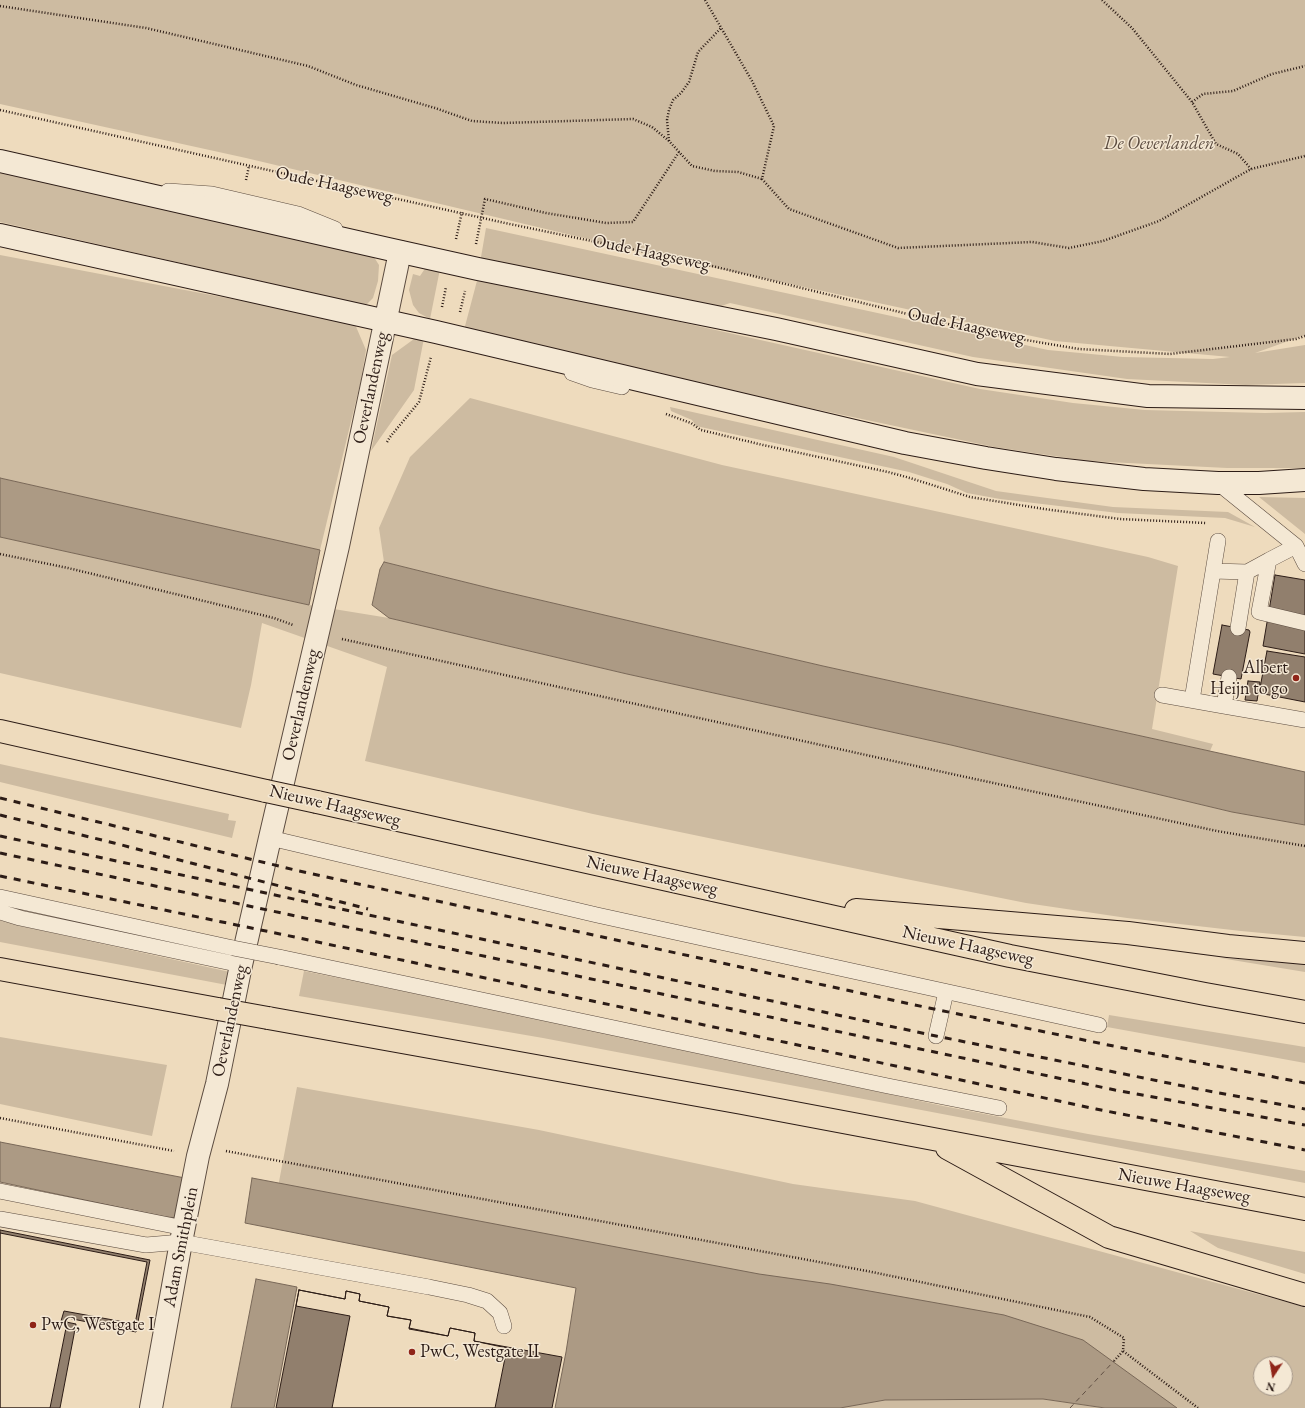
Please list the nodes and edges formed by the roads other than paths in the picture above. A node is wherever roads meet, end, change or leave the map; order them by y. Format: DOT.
graph roads {
  1 [pos="0,161"];
  2 [pos="0,235"];
  3 [pos="394,251"];
  4 [pos="385,321"];
  5 [pos="1305,398"];
  6 [pos="1305,480"];
  7 [pos="1218,483"];
  8 [pos="1218,541"];
  9 [pos="1296,546"];
  10 [pos="1269,560"];
  11 [pos="1305,564"];
  12 [pos="1213,571"];
  13 [pos="1247,572"];
  14 [pos="1305,623"];
  15 [pos="1238,628"];
  16 [pos="1229,677"];
  17 [pos="1162,695"];
  18 [pos="1192,700"];
  19 [pos="1224,706"];
  20 [pos="1305,720"];
  21 [pos="0,731"];
  22 [pos="270,838"];
  23 [pos="0,897"];
  24 [pos="773,902"];
  25 [pos="0,912"];
  26 [pos="1305,953"];
  27 [pos="237,957"];
  28 [pos="0,969"];
  29 [pos="946,992"];
  30 [pos="1305,1012"];
  31 [pos="1099,1025"];
  32 [pos="936,1036"];
  33 [pos="1000,1108"];
  34 [pos="930,1139"];
  35 [pos="198,1156"];
  36 [pos="0,1191"];
  37 [pos="1305,1209"];
  38 [pos="0,1219"];
  39 [pos="182,1235"];
  40 [pos="1305,1295"];
  41 [pos="504,1326"];
  42 [pos="151,1408"];
  1 -- 3 [label="main road"];
  2 -- 4 [label="main road"];
  3 -- 4 [label="main road, Oeverlandenweg"];
  3 -- 5 [label="main road"];
  4 -- 7 [label="main road"];
  4 -- 22 [label="main road, Oeverlandenweg"];
  6 -- 7 [label="main road"];
  7 -- 9 [label="lane"];
  8 -- 12 [label="lane"];
  9 -- 10 [label="lane"];
  9 -- 11 [label="lane"];
  10 -- 13 [label="lane"];
  10 -- 14 [label="lane"];
  12 -- 13 [label="lane"];
  12 -- 18 [label="lane"];
  13 -- 15 [label="lane"];
  16 -- 19 [label="lane"];
  17 -- 18 [label="lane"];
  18 -- 19 [label="lane"];
  19 -- 20 [label="lane"];
  21 -- 24 [label="highway, Nieuwe Haagseweg, bridge"];
  22 -- 27 [label="main road, Oeverlandenweg"];
  22 -- 29 [label="lane"];
  23 -- 27 [label="lane"];
  24 -- 26 [label="highway"];
  24 -- 30 [label="highway, Nieuwe Haagseweg"];
  25 -- 27 [label="lane"];
  27 -- 33 [label="lane, bridge"];
  27 -- 35 [label="main road, Oeverlandenweg"];
  28 -- 34 [label="highway, Nieuwe Haagseweg, bridge"];
  29 -- 31 [label="lane"];
  29 -- 32 [label="lane"];
  34 -- 37 [label="highway, Nieuwe Haagseweg"];
  34 -- 40 [label="highway"];
  35 -- 39 [label="main road, Adam Smithplein"];
  36 -- 39 [label="lane"];
  38 -- 39 [label="lane"];
  39 -- 41 [label="lane"];
  39 -- 42 [label="main road, Adam Smithplein"];
}
